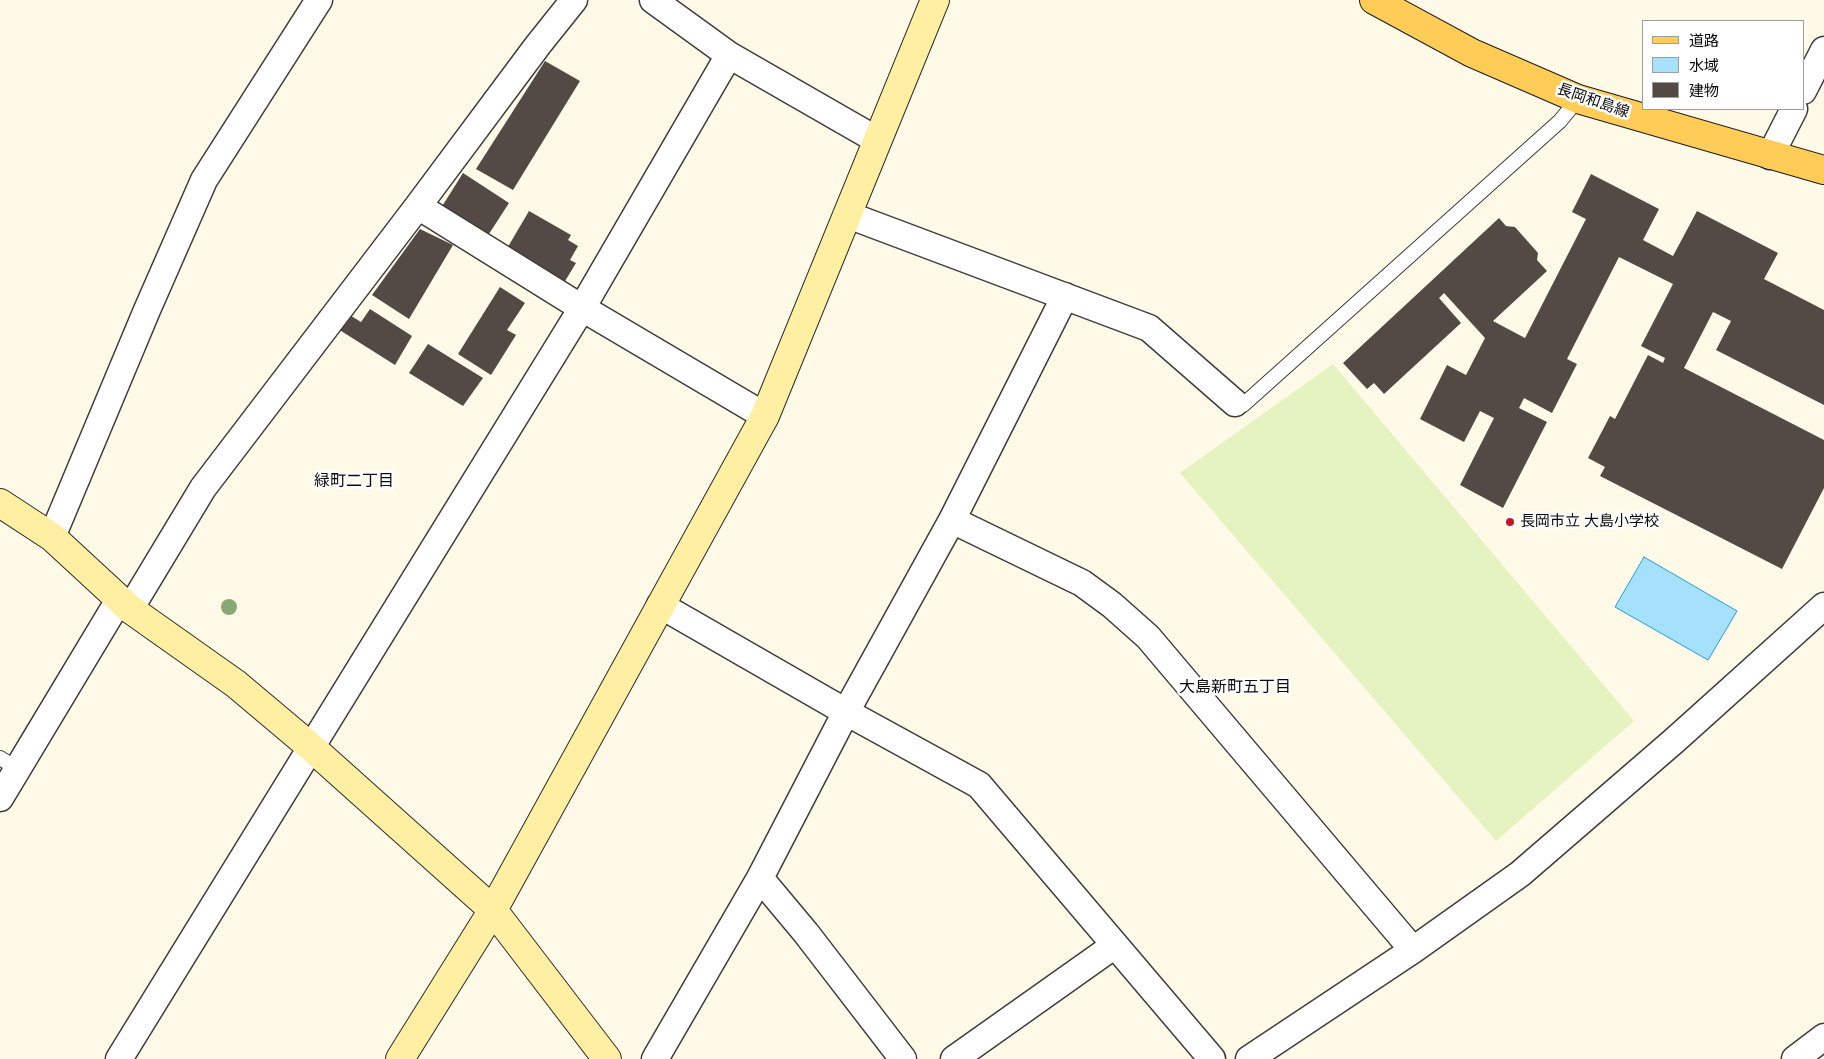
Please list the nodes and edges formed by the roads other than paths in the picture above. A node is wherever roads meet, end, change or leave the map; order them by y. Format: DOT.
graph roads {
  1 [pos="319,0"];
  2 [pos="574,0"];
  3 [pos="653,0"];
  4 [pos="935,0"];
  5 [pos="1374,0"];
  6 [pos="1824,50"];
  7 [pos="729,55"];
  8 [pos="1804,89"];
  9 [pos="1578,99"];
  10 [pos="1793,110"];
  11 [pos="877,140"];
  12 [pos="1770,156"];
  13 [pos="1824,170"];
  14 [pos="418,206"];
  15 [pos="848,215"];
  16 [pos="1066,296"];
  17 [pos="582,308"];
  18 [pos="1235,402"];
  19 [pos="764,416"];
  20 [pos="0,504"];
  21 [pos="952,520"];
  22 [pos="52,537"];
  23 [pos="125,605"];
  24 [pos="660,605"];
  25 [pos="1824,606"];
  26 [pos="846,712"];
  27 [pos="312,748"];
  28 [pos="9,764"];
  29 [pos="0,798"];
  30 [pos="760,878"];
  31 [pos="493,910"];
  32 [pos="1115,945"];
  33 [pos="1413,950"];
  34 [pos="1824,1037"];
  35 [pos="119,1059"];
  36 [pos="400,1059"];
  37 [pos="607,1059"];
  38 [pos="655,1059"];
  39 [pos="903,1059"];
  40 [pos="954,1059"];
  41 [pos="1212,1059"];
  42 [pos="1249,1059"];
  43 [pos="1795,1059"];
  1 -- 22 [label="street"];
  2 -- 14 [label="street"];
  3 -- 7 [label="street"];
  4 -- 11 [label="street"];
  5 -- 9 [label="main road, 長岡和島線"];
  6 -- 8 [label="street"];
  7 -- 11 [label="street"];
  7 -- 17 [label="street"];
  9 -- 12 [label="main road, 長岡和島線"];
  9 -- 18 [label="lane"];
  10 -- 12 [label="street"];
  11 -- 15 [label="street"];
  12 -- 13 [label="main road, 長岡和島線"];
  14 -- 17 [label="street"];
  14 -- 23 [label="street"];
  15 -- 16 [label="street"];
  15 -- 19 [label="street"];
  16 -- 18 [label="street"];
  16 -- 21 [label="street"];
  17 -- 19 [label="street"];
  17 -- 27 [label="street"];
  19 -- 24 [label="street"];
  20 -- 22 [label="street"];
  21 -- 26 [label="street"];
  21 -- 33 [label="street"];
  22 -- 23 [label="street"];
  23 -- 27 [label="street"];
  23 -- 28 [label="street"];
  24 -- 26 [label="street"];
  24 -- 31 [label="street"];
  25 -- 33 [label="street"];
  26 -- 30 [label="street"];
  26 -- 32 [label="street"];
  27 -- 31 [label="street"];
  27 -- 35 [label="street"];
  28 -- 29 [label="street"];
  30 -- 38 [label="street"];
  30 -- 39 [label="street"];
  31 -- 36 [label="street"];
  31 -- 37 [label="street"];
  32 -- 40 [label="street"];
  32 -- 41 [label="street"];
  33 -- 42 [label="street"];
  34 -- 43 [label="street"];
}
